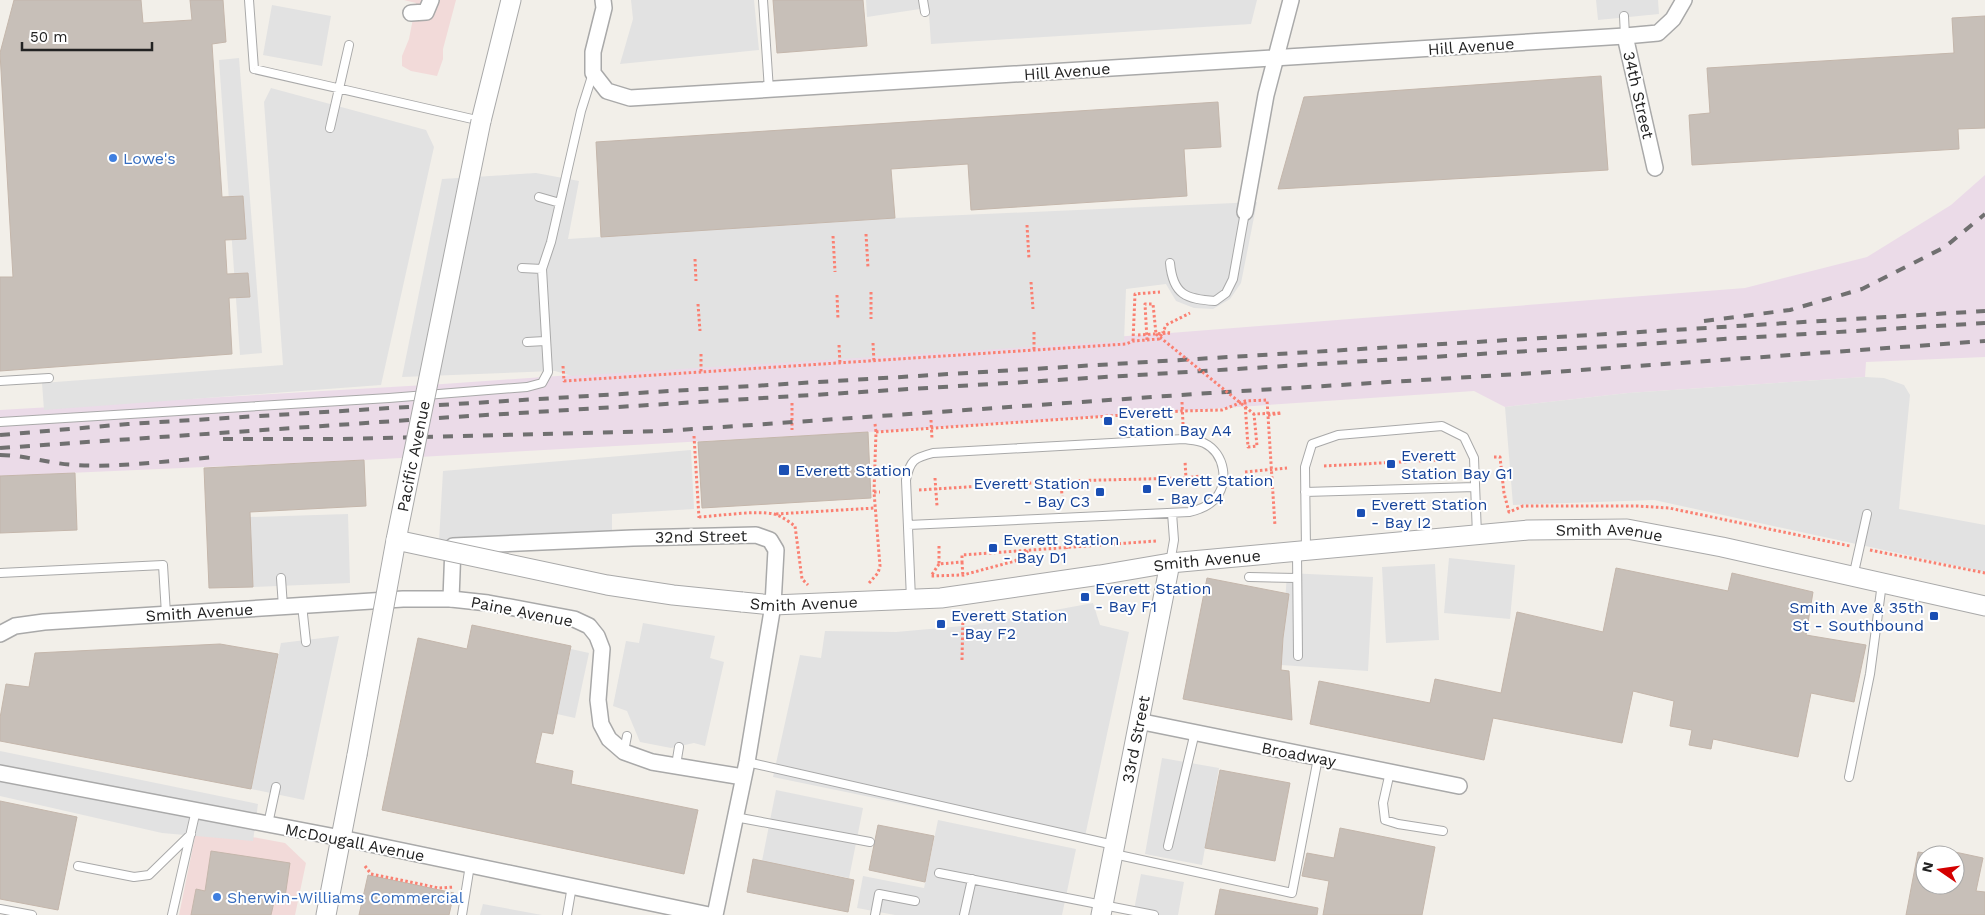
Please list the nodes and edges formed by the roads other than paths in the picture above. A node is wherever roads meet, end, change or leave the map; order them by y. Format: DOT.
graph roads {
  1 [pos="249,0"];
  2 [pos="431,0"];
  3 [pos="511,0"];
  4 [pos="603,0"];
  5 [pos="763,0"];
  6 [pos="923,0"];
  7 [pos="1291,0"];
  8 [pos="1684,0"];
  9 [pos="925,12"];
  10 [pos="411,13"];
  11 [pos="1624,16"];
  12 [pos="1626,36"];
  13 [pos="349,45"];
  14 [pos="1275,58"];
  15 [pos="594,73"];
  16 [pos="340,88"];
  17 [pos="769,90"];
  18 [pos="482,121"];
  19 [pos="330,128"];
  20 [pos="1655,168"];
  21 [pos="539,197"];
  22 [pos="560,203"];
  23 [pos="1245,212"];
  24 [pos="1170,263"];
  25 [pos="522,268"];
  26 [pos="542,269"];
  27 [pos="545,341"];
  28 [pos="527,342"];
  29 [pos="49,378"];
  30 [pos="0,381"];
  31 [pos="0,422"];
  32 [pos="1475,487"];
  33 [pos="1305,492"];
  34 [pos="1172,513"];
  35 [pos="1867,514"];
  36 [pos="908,525"];
  37 [pos="1477,534"];
  38 [pos="396,540"];
  39 [pos="1302,550"];
  40 [pos="1170,563"];
  41 [pos="0,573"];
  42 [pos="1249,577"];
  43 [pos="1853,577"];
  44 [pos="281,578"];
  45 [pos="1298,578"];
  46 [pos="1882,583"];
  47 [pos="403,599"];
  48 [pos="452,599"];
  49 [pos="911,600"];
  50 [pos="773,604"];
  51 [pos="283,606"];
  52 [pos="302,606"];
  53 [pos="1985,606"];
  54 [pos="166,614"];
  55 [pos="0,634"];
  56 [pos="306,642"];
  57 [pos="1298,656"];
  58 [pos="1138,721"];
  59 [pos="1195,732"];
  60 [pos="627,736"];
  61 [pos="679,747"];
  62 [pos="624,752"];
  63 [pos="1318,758"];
  64 [pos="676,765"];
  65 [pos="745,769"];
  66 [pos="0,772"];
  67 [pos="1390,772"];
  68 [pos="1849,777"];
  69 [pos="276,786"];
  70 [pos="1459,786"];
  71 [pos="196,810"];
  72 [pos="735,817"];
  73 [pos="268,824"];
  74 [pos="1443,831"];
  75 [pos="191,834"];
  76 [pos="341,838"];
  77 [pos="870,842"];
  78 [pos="1168,846"];
  79 [pos="1114,849"];
  80 [pos="78,866"];
  81 [pos="469,872"];
  82 [pos="939,873"];
  83 [pos="972,879"];
  84 [pos="572,886"];
  85 [pos="915,901"];
  86 [pos="0,909"];
  87 [pos="1102,910"];
  88 [pos="32,915"];
  89 [pos="172,915"];
  90 [pos="326,915"];
  91 [pos="462,915"];
  92 [pos="567,915"];
  93 [pos="709,915"];
  94 [pos="715,915"];
  95 [pos="875,915"];
  96 [pos="964,915"];
  97 [pos="1154,915"];
  1 -- 16 [label="lane"];
  2 -- 10 [label="street"];
  3 -- 18 [label="street, Pacific Avenue"];
  4 -- 15 [label="street"];
  5 -- 17 [label="lane"];
  6 -- 9 [label="lane"];
  7 -- 14 [label="street"];
  8 -- 12 [label="street, 34th Street"];
  11 -- 12 [label="lane"];
  12 -- 14 [label="street, Hill Avenue"];
  12 -- 20 [label="street, 34th Street"];
  13 -- 16 [label="lane"];
  14 -- 17 [label="street, Hill Avenue"];
  14 -- 23 [label="street"];
  15 -- 17 [label="street, Hill Avenue"];
  15 -- 22 [label="lane"];
  16 -- 18 [label="lane"];
  16 -- 19 [label="lane"];
  18 -- 38 [label="street, Pacific Avenue, bridge"];
  21 -- 22 [label="lane"];
  22 -- 26 [label="lane"];
  23 -- 24 [label="lane"];
  25 -- 26 [label="lane"];
  26 -- 27 [label="lane"];
  27 -- 28 [label="lane"];
  27 -- 31 [label="lane"];
  29 -- 30 [label="lane"];
  32 -- 33 [label="lane"];
  32 -- 33 [label="lane"];
  32 -- 37 [label="lane"];
  33 -- 39 [label="lane"];
  34 -- 36 [label="lane"];
  34 -- 36 [label="lane"];
  34 -- 40 [label="lane"];
  35 -- 43 [label="lane"];
  36 -- 49 [label="lane"];
  37 -- 39 [label="street, Smith Avenue"];
  37 -- 43 [label="street, Smith Avenue"];
  38 -- 50 [label="street, Smith Avenue, bridge"];
  38 -- 76 [label="street, Pacific Avenue, bridge"];
  39 -- 40 [label="street, Smith Avenue"];
  39 -- 45 [label="lane"];
  40 -- 49 [label="street, Smith Avenue"];
  40 -- 58 [label="street, 33rd Street"];
  41 -- 54 [label="lane"];
  42 -- 45 [label="lane"];
  43 -- 46 [label="street, Smith Avenue"];
  44 -- 51 [label="lane"];
  45 -- 57 [label="lane"];
  46 -- 53 [label="street, Smith Avenue"];
  46 -- 68 [label="lane"];
  47 -- 48 [label="street, Paine Avenue"];
  47 -- 52 [label="street, Smith Avenue"];
  48 -- 50 [label="street, 32nd Street"];
  48 -- 62 [label="street, Paine Avenue"];
  49 -- 50 [label="street, Smith Avenue"];
  50 -- 65 [label="street, 32nd Street"];
  51 -- 52 [label="street, Smith Avenue"];
  51 -- 54 [label="street, Smith Avenue"];
  52 -- 56 [label="lane"];
  54 -- 55 [label="street, Smith Avenue"];
  58 -- 59 [label="street, Broadway"];
  58 -- 79 [label="street, 33rd Street"];
  59 -- 63 [label="street, Broadway"];
  59 -- 78 [label="lane"];
  60 -- 62 [label="lane"];
  61 -- 64 [label="lane"];
  62 -- 64 [label="street, Paine Avenue"];
  63 -- 67 [label="street, Broadway"];
  63 -- 79 [label="lane"];
  64 -- 65 [label="street, Paine Avenue"];
  65 -- 72 [label="street, 32nd Street"];
  65 -- 79 [label="lane"];
  66 -- 71 [label="street, McDougall Avenue"];
  67 -- 70 [label="street, Broadway"];
  67 -- 74 [label="lane"];
  69 -- 73 [label="lane"];
  71 -- 73 [label="street, McDougall Avenue"];
  71 -- 75 [label="lane"];
  72 -- 77 [label="lane"];
  72 -- 94 [label="street, 32nd Street"];
  73 -- 76 [label="street, McDougall Avenue"];
  75 -- 80 [label="lane"];
  75 -- 89 [label="lane"];
  76 -- 81 [label="street, McDougall Avenue"];
  76 -- 90 [label="street, Pacific Avenue"];
  79 -- 87 [label="street, 33rd Street"];
  81 -- 84 [label="street, McDougall Avenue"];
  81 -- 91 [label="lane"];
  82 -- 83 [label="lane"];
  83 -- 87 [label="lane"];
  83 -- 96 [label="lane"];
  84 -- 92 [label="lane"];
  84 -- 93 [label="street, McDougall Avenue"];
  85 -- 95 [label="lane"];
  86 -- 88 [label="lane"];
  87 -- 97 [label="lane"];
}
